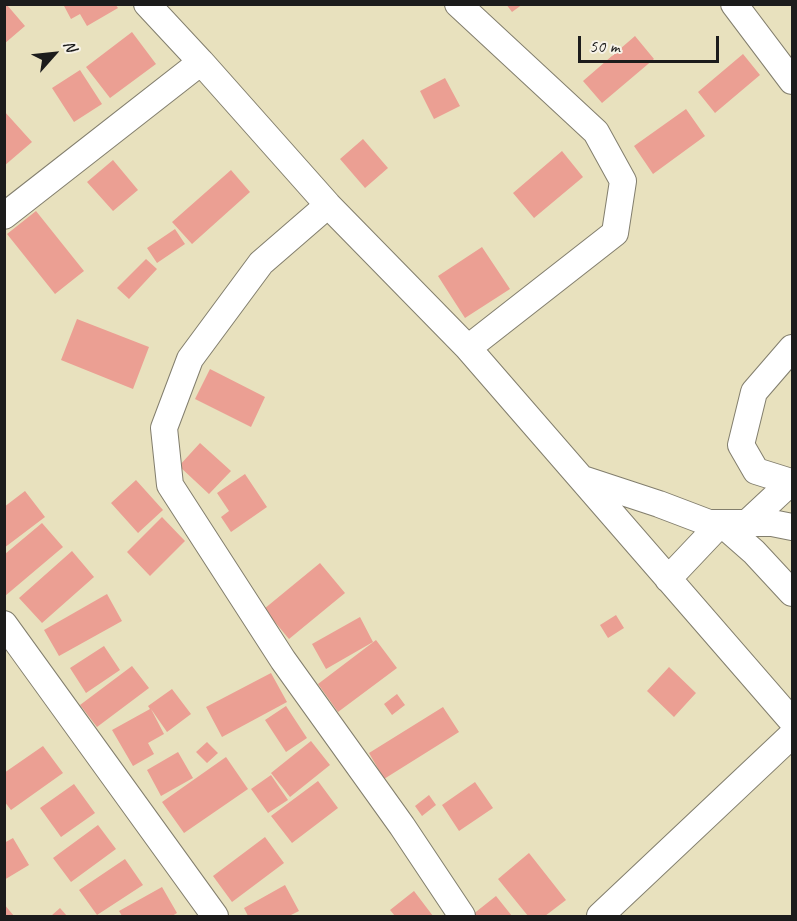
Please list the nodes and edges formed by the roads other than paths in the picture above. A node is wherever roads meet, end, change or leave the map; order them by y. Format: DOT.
graph roads {
  1 [pos="147,4"];
  2 [pos="458,4"];
  3 [pos="734,4"];
  4 [pos="201,62"];
  5 [pos="792,81"];
  6 [pos="328,205"];
  7 [pos="4,216"];
  8 [pos="468,348"];
  9 [pos="792,348"];
  10 [pos="583,479"];
  11 [pos="792,482"];
  12 [pos="721,523"];
  13 [pos="747,523"];
  14 [pos="792,527"];
  15 [pos="669,579"];
  16 [pos="792,593"];
  17 [pos="4,624"];
  18 [pos="792,721"];
  19 [pos="792,735"];
  20 [pos="215,916"];
  21 [pos="462,916"];
  22 [pos="600,916"];
  1 -- 4 [label="street"];
  2 -- 8 [label="street"];
  3 -- 5 [label="street"];
  4 -- 6 [label="street"];
  4 -- 7 [label="street"];
  6 -- 8 [label="street"];
  6 -- 21 [label="street"];
  8 -- 10 [label="street"];
  9 -- 11 [label="street"];
  10 -- 12 [label="street"];
  10 -- 15 [label="street"];
  11 -- 13 [label="street"];
  12 -- 13 [label="street"];
  12 -- 15 [label="street"];
  12 -- 16 [label="street"];
  13 -- 14 [label="street"];
  15 -- 18 [label="street"];
  17 -- 20 [label="street"];
  19 -- 22 [label="street"];
}
